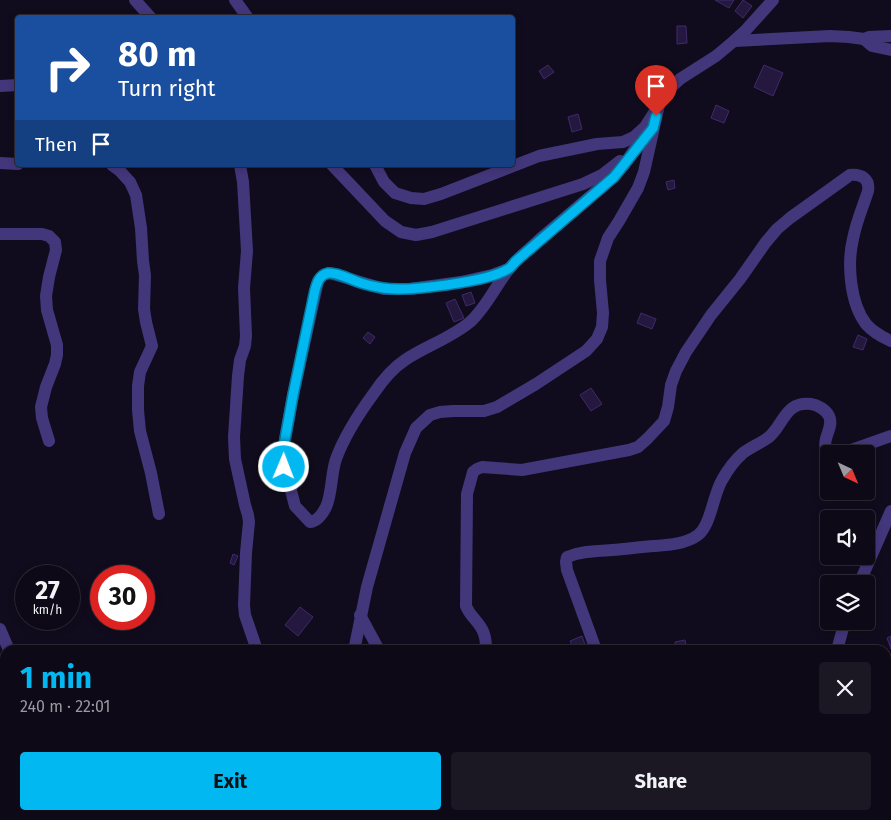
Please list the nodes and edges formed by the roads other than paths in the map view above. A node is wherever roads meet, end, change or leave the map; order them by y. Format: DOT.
graph roads {
  1 [pos="135,0"];
  2 [pos="235,0"];
  3 [pos="773,0"];
  4 [pos="148,15"];
  5 [pos="246,15"];
  6 [pos="891,36"];
  7 [pos="734,40"];
  8 [pos="864,40"];
  9 [pos="891,50"];
  10 [pos="15,85"];
  11 [pos="0,86"];
  12 [pos="659,105"];
  13 [pos="653,128"];
  14 [pos="635,149"];
  15 [pos="0,163"];
  16 [pos="15,164"];
  17 [pos="515,165"];
  18 [pos="115,167"];
  19 [pos="240,167"];
  20 [pos="334,167"];
  21 [pos="376,167"];
  22 [pos="511,167"];
  23 [pos="0,234"];
  24 [pos="508,269"];
  25 [pos="891,341"];
  26 [pos="891,436"];
  27 [pos="50,441"];
  28 [pos="824,445"];
  29 [pos="866,445"];
  30 [pos="891,511"];
  31 [pos="159,514"];
  32 [pos="863,575"];
  33 [pos="360,614"];
  34 [pos="0,629"];
  35 [pos="843,630"];
  36 [pos="8,645"];
  37 [pos="255,645"];
  38 [pos="356,645"];
  39 [pos="376,645"];
  40 [pos="486,645"];
  41 [pos="594,645"];
  42 [pos="838,645"];
  1 -- 4 [label="street"];
  2 -- 5 [label="street"];
  3 -- 7 [label="street"];
  6 -- 8 [label="street"];
  7 -- 8 [label="street"];
  7 -- 12 [label="street"];
  8 -- 9 [label="street"];
  10 -- 11 [label="street"];
  12 -- 13 [label="street"];
  12 -- 17 [label="street"];
  13 -- 14 [label="street"];
  13 -- 33 [label="street"];
  14 -- 20 [label="street"];
  14 -- 24 [label="street"];
  15 -- 16 [label="street"];
  18 -- 31 [label="street"];
  19 -- 37 [label="street"];
  21 -- 22 [label="street"];
  23 -- 27 [label="street"];
  24 -- 24 [label="street"];
  25 -- 40 [label="street"];
  26 -- 29 [label="street"];
  28 -- 41 [label="street"];
  30 -- 32 [label="street"];
  33 -- 38 [label="street"];
  33 -- 39 [label="street"];
  34 -- 36 [label="street"];
  35 -- 42 [label="street"];
}
